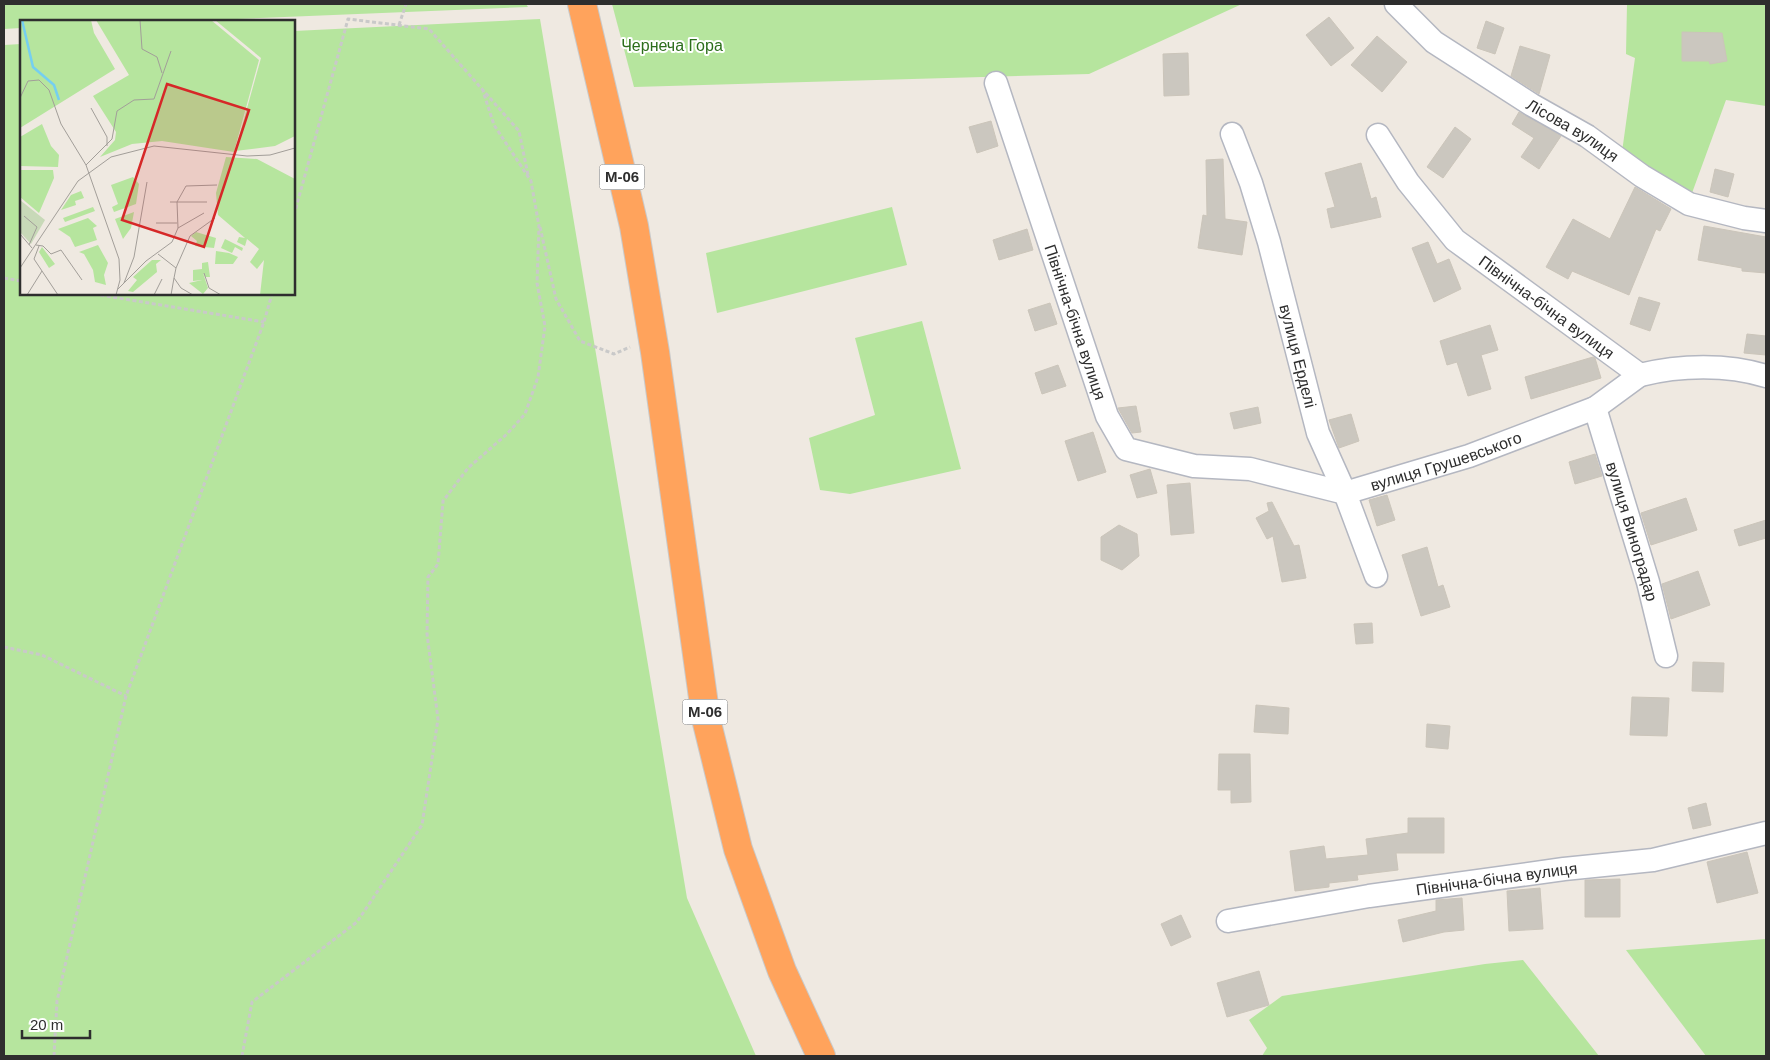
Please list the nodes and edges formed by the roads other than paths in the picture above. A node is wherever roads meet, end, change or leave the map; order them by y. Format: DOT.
graph roads {
  1 [pos="582,4"];
  2 [pos="1396,4"];
  3 [pos="996,83"];
  4 [pos="1232,134"];
  5 [pos="1378,135"];
  6 [pos="1766,221"];
  7 [pos="1640,375"];
  8 [pos="1766,376"];
  9 [pos="1594,408"];
  10 [pos="1345,493"];
  11 [pos="1376,576"];
  12 [pos="1666,656"];
  13 [pos="1766,834"];
  14 [pos="1228,921"];
  15 [pos="821,1056"];
  1 -- 15 [label="highway, М-06"];
  2 -- 6 [label="street, Лісова вулиця"];
  3 -- 10 [label="street, Північна-бічна вулиця"];
  4 -- 10 [label="street, вулиця Ерделі"];
  5 -- 7 [label="street, Північна-бічна вулиця"];
  7 -- 8 [label="street"];
  7 -- 9 [label="street, вулиця Грушевського"];
  9 -- 10 [label="street, вулиця Грушевського"];
  9 -- 12 [label="street, вулиця Виноградар"];
  10 -- 11 [label="street, вулиця Ерделі"];
  13 -- 14 [label="street, Північна-бічна вулиця"];
}
